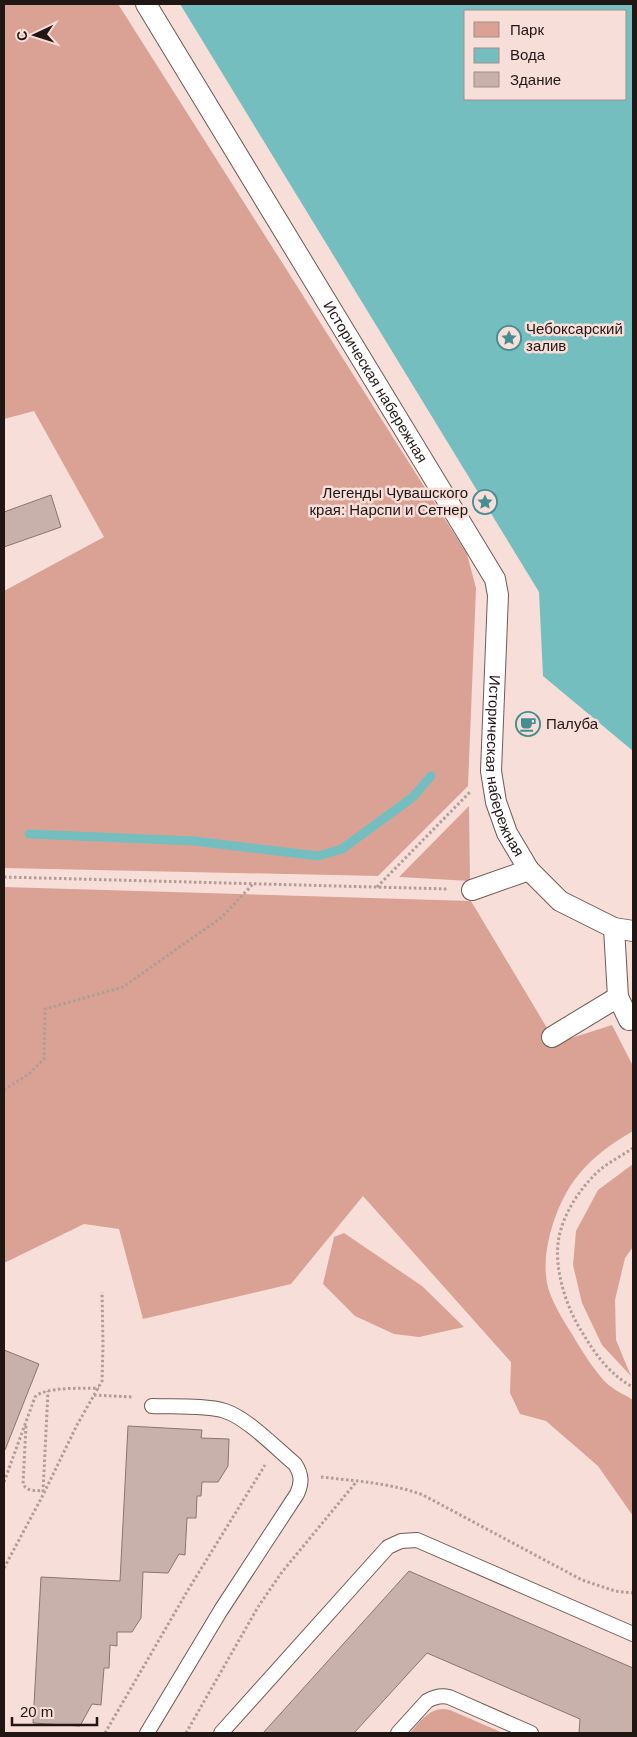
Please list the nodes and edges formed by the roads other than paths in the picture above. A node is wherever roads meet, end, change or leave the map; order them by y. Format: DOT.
graph roads {
  1 [pos="146,4"];
  2 [pos="529,870"];
  3 [pos="472,890"];
  4 [pos="614,928"];
  5 [pos="633,931"];
  6 [pos="618,997"];
  7 [pos="628,1020"];
  8 [pos="552,1037"];
  9 [pos="152,1406"];
  10 [pos="633,1634"];
  11 [pos="147,1733"];
  12 [pos="221,1733"];
  13 [pos="398,1733"];
  14 [pos="531,1733"];
  1 -- 2 [label="street, Историческая набережная"];
  2 -- 3 [label="street"];
  2 -- 4 [label="street, Историческая набережная"];
  4 -- 5 [label="street, Историческая набережная"];
  4 -- 6 [label="street"];
  6 -- 7 [label="street"];
  6 -- 8 [label="street"];
  9 -- 11 [label="lane"];
  10 -- 12 [label="lane"];
  13 -- 14 [label="lane"];
}
